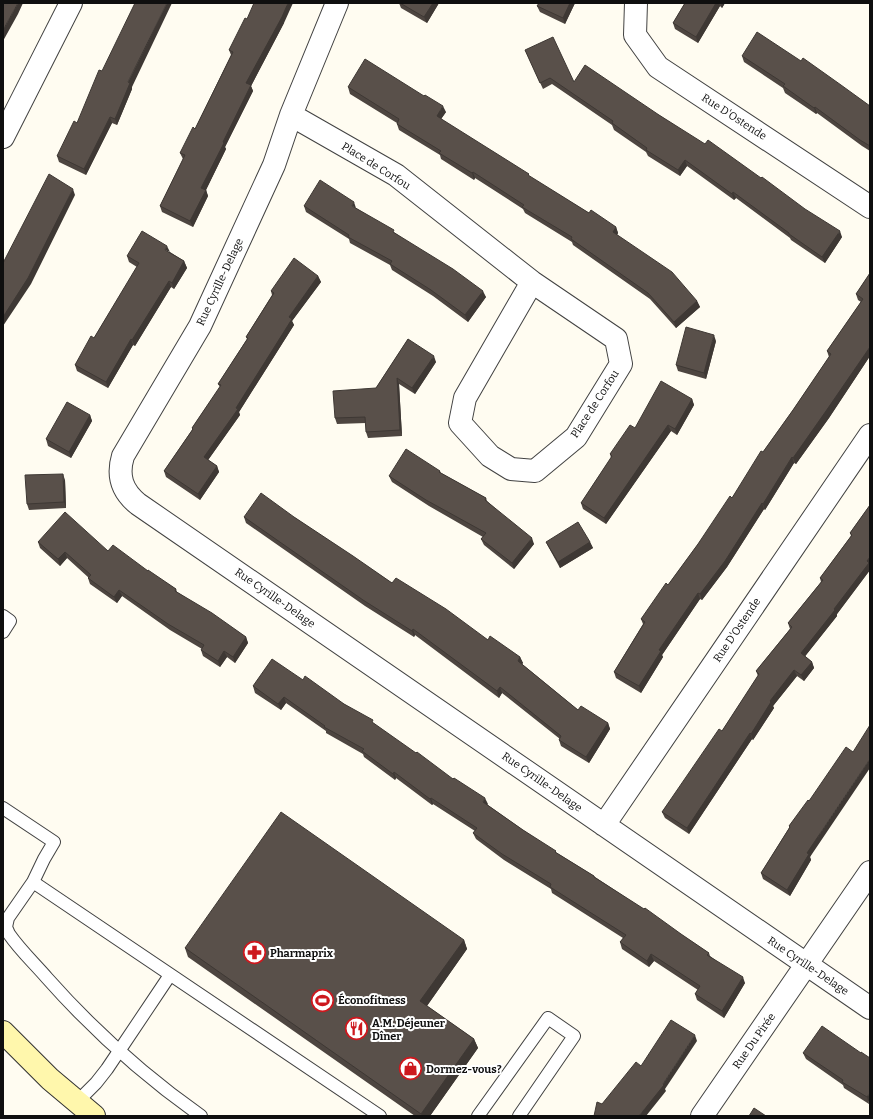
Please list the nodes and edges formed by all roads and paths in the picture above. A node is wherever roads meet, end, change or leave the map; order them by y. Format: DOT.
graph roads {
  1 [pos="71,3"];
  2 [pos="337,3"];
  3 [pos="636,3"];
  4 [pos="291,115"];
  5 [pos="3,138"];
  6 [pos="870,207"];
  7 [pos="532,282"];
  8 [pos="870,435"];
  9 [pos="3,616"];
  10 [pos="3,632"];
  11 [pos="3,808"];
  12 [pos="604,825"];
  13 [pos="870,872"];
  14 [pos="33,882"];
  15 [pos="807,965"];
  16 [pos="170,975"];
  17 [pos="870,1008"];
  18 [pos="3,1032"];
  19 [pos="118,1051"];
  20 [pos="77,1102"];
  21 [pos="94,1116"];
  22 [pos="201,1116"];
  23 [pos="380,1116"];
  24 [pos="478,1116"];
  25 [pos="519,1116"];
  26 [pos="702,1116"];
  1 -- 5 [label="street"];
  2 -- 4 [label="street, Rue Cyrille-Delage"];
  3 -- 6 [label="street, Rue D'Ostende"];
  4 -- 7 [label="street, Place de Corfou"];
  4 -- 12 [label="street, Rue Cyrille-Delage"];
  7 -- 7 [label="street, Place de Corfou"];
  8 -- 12 [label="street, Rue D'Ostende"];
  9 -- 10 [label="lane"];
  11 -- 14 [label="lane"];
  12 -- 15 [label="street, Rue Cyrille-Delage"];
  13 -- 15 [label="street, Rue Du Pirée"];
  14 -- 16 [label="lane"];
  14 -- 19 [label="lane"];
  15 -- 17 [label="street, Rue Cyrille-Delage"];
  15 -- 26 [label="street, Rue Du Pirée"];
  16 -- 19 [label="lane"];
  16 -- 23 [label="lane"];
  18 -- 20 [label="main road"];
  19 -- 20 [label="lane"];
  19 -- 22 [label="lane"];
  20 -- 21 [label="main road"];
  24 -- 25 [label="lane"];
}
